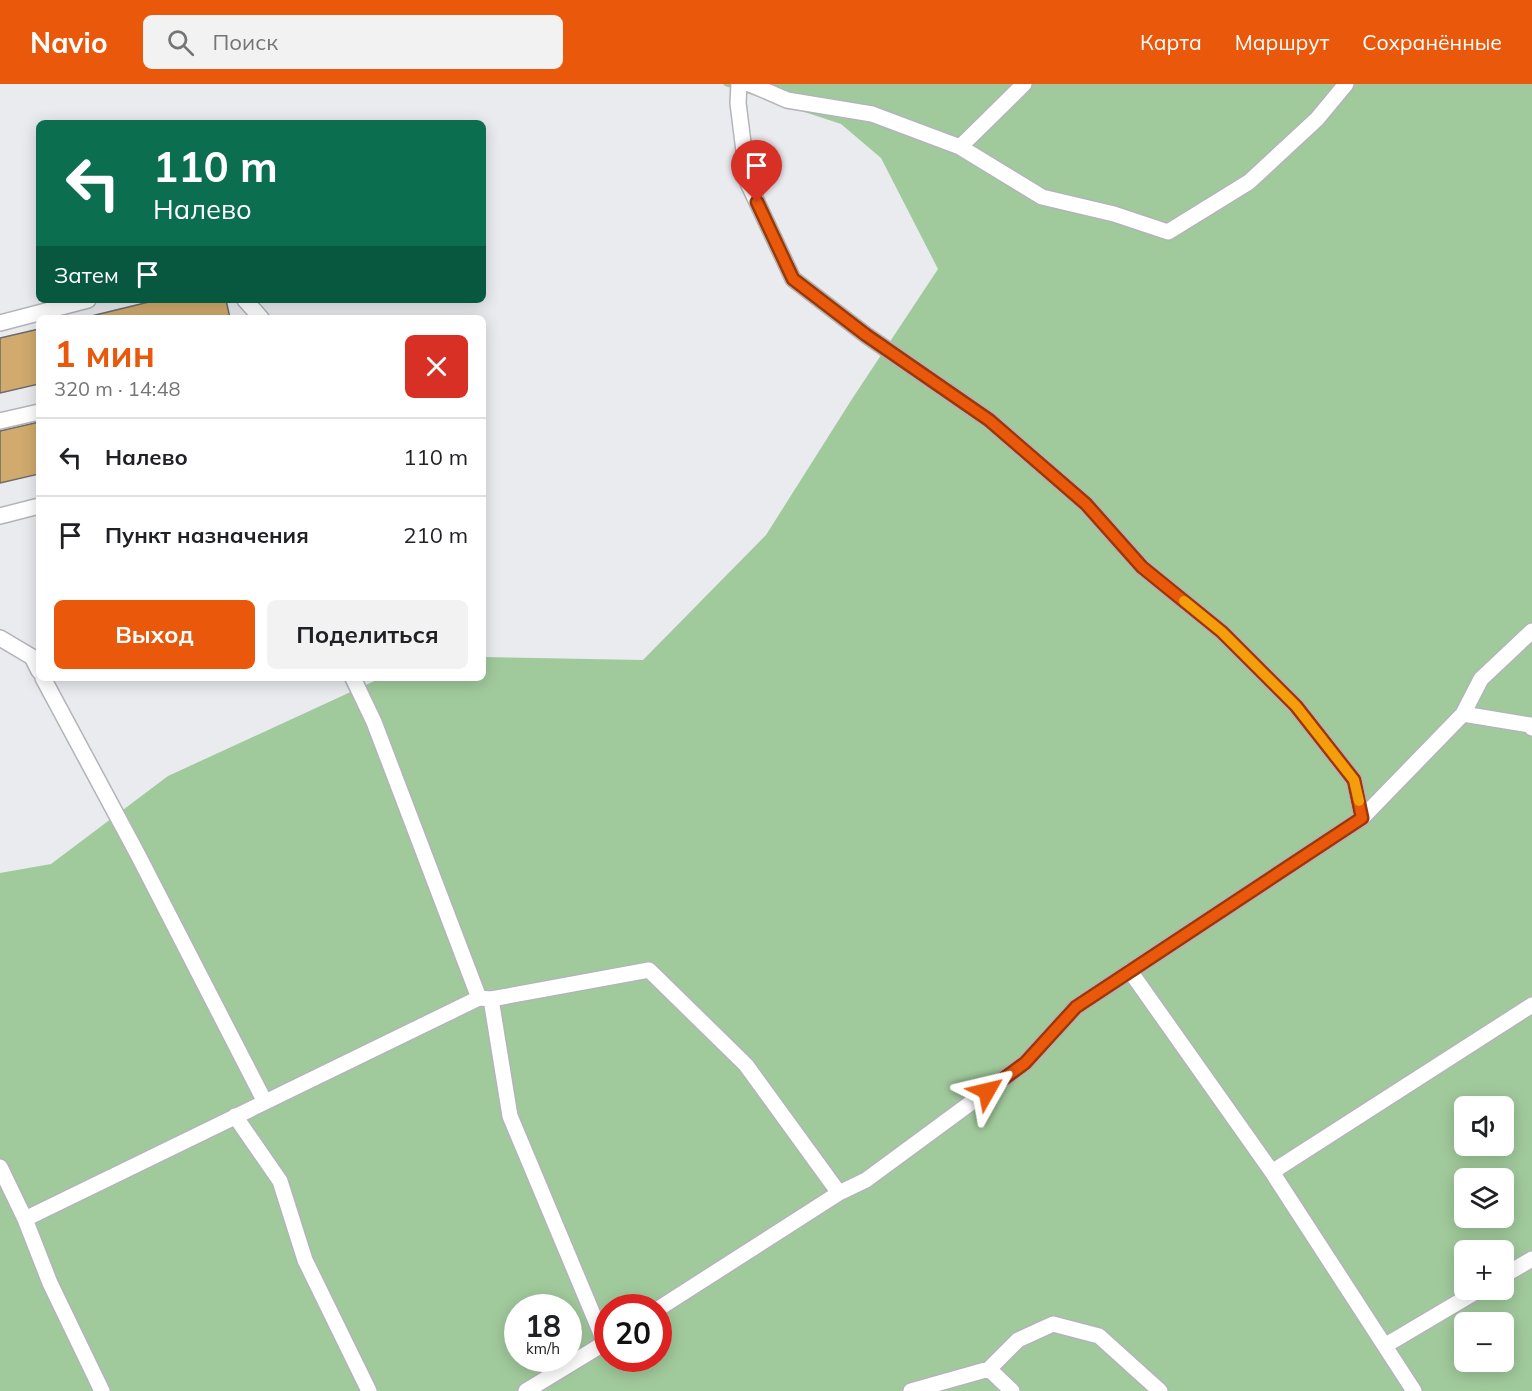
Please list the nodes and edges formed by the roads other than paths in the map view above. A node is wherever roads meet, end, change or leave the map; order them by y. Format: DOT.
graph roads {
  1 [pos="739,84"];
  2 [pos="750,84"];
  3 [pos="1024,84"];
  4 [pos="1346,84"];
  5 [pos="960,147"];
  6 [pos="77,303"];
  7 [pos="248,303"];
  8 [pos="258,315"];
  9 [pos="0,323"];
  10 [pos="36,413"];
  11 [pos="0,421"];
  12 [pos="36,507"];
  13 [pos="0,516"];
  14 [pos="1532,631"];
  15 [pos="0,638"];
  16 [pos="36,665"];
  17 [pos="45,681"];
  18 [pos="354,681"];
  19 [pos="1463,714"];
  20 [pos="1532,728"];
  21 [pos="1362,818"];
  22 [pos="1130,971"];
  23 [pos="485,998"];
  24 [pos="1532,1005"];
  25 [pos="265,1102"];
  26 [pos="235,1116"];
  27 [pos="0,1167"];
  28 [pos="1272,1172"];
  29 [pos="839,1193"];
  30 [pos="25,1219"];
  31 [pos="1532,1259"];
  32 [pos="1514,1270"];
  33 [pos="672,1300"];
  34 [pos="1462,1300"];
  35 [pos="594,1314"];
  36 [pos="1386,1345"];
  37 [pos="594,1349"];
  38 [pos="989,1369"];
  39 [pos="102,1391"];
  40 [pos="369,1391"];
  41 [pos="526,1391"];
  42 [pos="911,1391"];
  43 [pos="1012,1391"];
  44 [pos="1160,1391"];
  45 [pos="1414,1391"];
  1 -- 21 [label="lane"];
  2 -- 5 [label="lane"];
  3 -- 5 [label="lane"];
  4 -- 5 [label="lane"];
  6 -- 9 [label="lane"];
  7 -- 8 [label="lane"];
  10 -- 11 [label="lane"];
  12 -- 13 [label="lane"];
  14 -- 19 [label="lane"];
  15 -- 16 [label="lane"];
  17 -- 25 [label="lane"];
  18 -- 23 [label="lane"];
  19 -- 20 [label="lane"];
  19 -- 21 [label="lane"];
  21 -- 22 [label="lane"];
  22 -- 28 [label="lane"];
  22 -- 29 [label="lane"];
  23 -- 25 [label="lane"];
  23 -- 29 [label="lane"];
  23 -- 35 [label="lane"];
  24 -- 28 [label="lane"];
  25 -- 26 [label="lane"];
  26 -- 30 [label="lane"];
  26 -- 40 [label="lane"];
  27 -- 30 [label="lane"];
  28 -- 36 [label="lane"];
  29 -- 33 [label="lane"];
  30 -- 39 [label="lane"];
  31 -- 32 [label="lane"];
  34 -- 36 [label="lane"];
  36 -- 45 [label="lane"];
  37 -- 41 [label="lane"];
  38 -- 42 [label="lane"];
  38 -- 43 [label="lane"];
  38 -- 44 [label="lane"];
}
